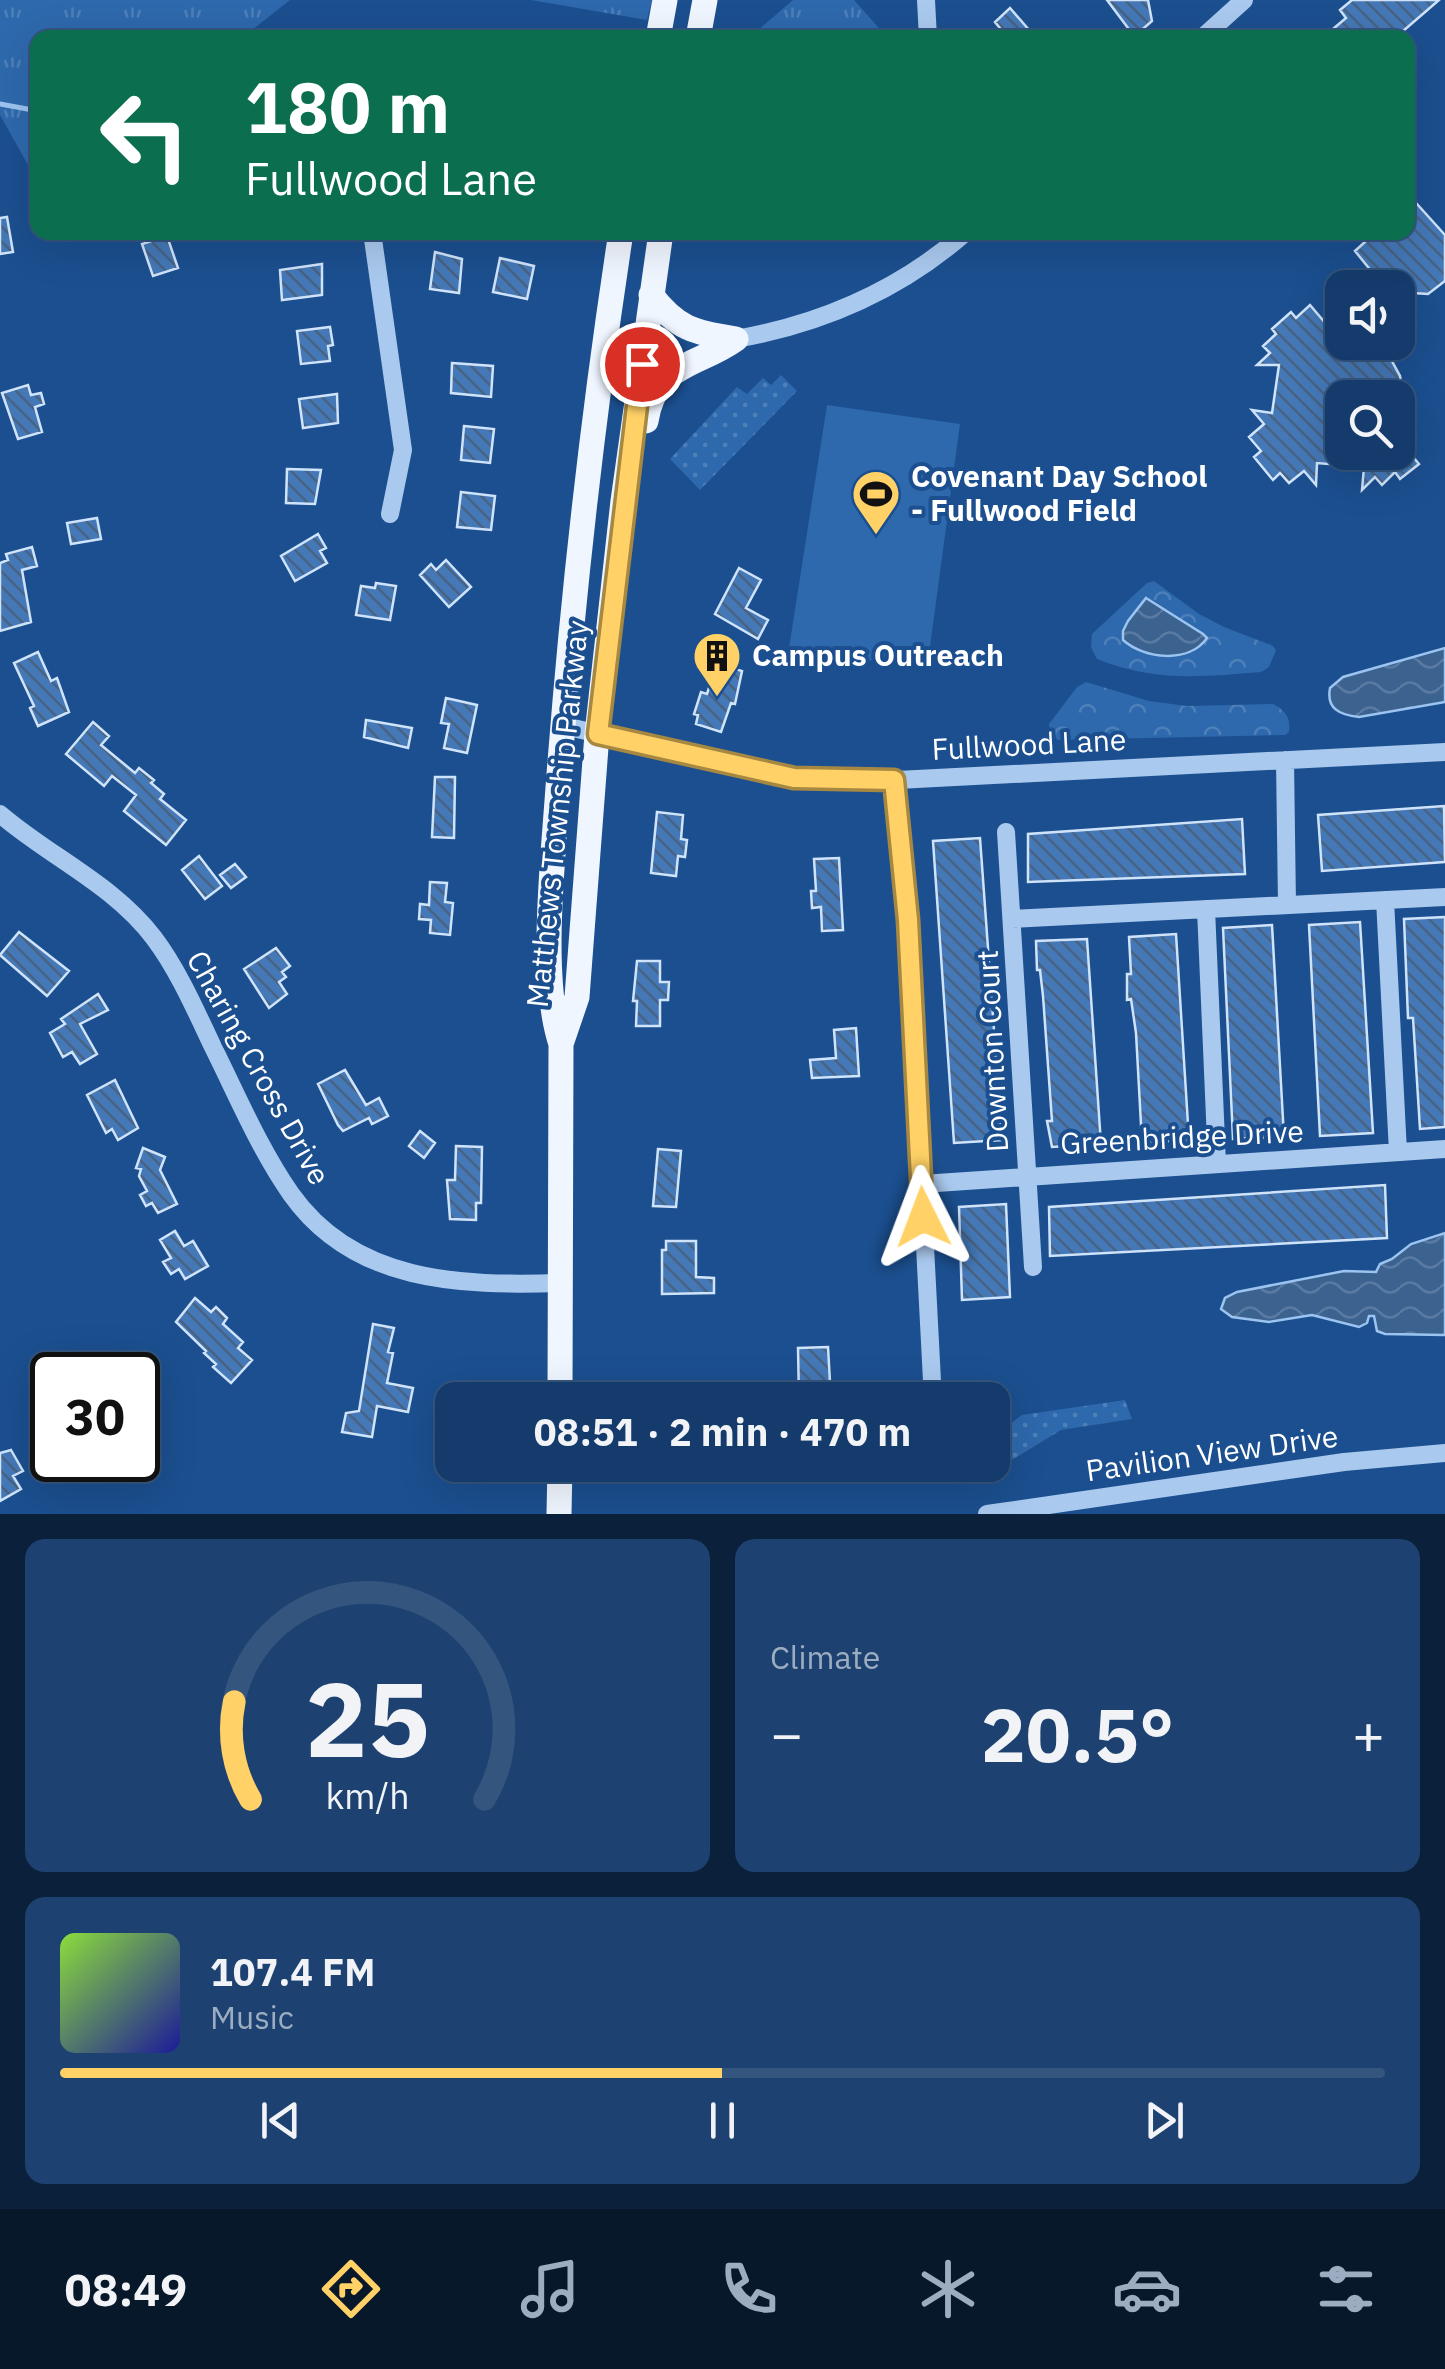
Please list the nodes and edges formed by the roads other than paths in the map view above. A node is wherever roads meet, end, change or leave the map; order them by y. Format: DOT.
graph roads {
  1 [pos="665,0"];
  2 [pos="705,0"];
  3 [pos="926,0"];
  4 [pos="1244,0"];
  5 [pos="659,30"];
  6 [pos="699,30"];
  7 [pos="928,30"];
  8 [pos="1211,30"];
  9 [pos="373,240"];
  10 [pos="621,240"];
  11 [pos="660,240"];
  12 [pos="946,241"];
  13 [pos="651,295"];
  14 [pos="736,339"];
  15 [pos="623,501"];
  16 [pos="390,514"];
  17 [pos="562,725"];
  18 [pos="598,734"];
  19 [pos="1445,752"];
  20 [pos="1285,760"];
  21 [pos="894,780"];
  22 [pos="0,814"];
  23 [pos="1006,832"];
  24 [pos="1445,897"];
  25 [pos="1385,900"];
  26 [pos="1288,905"];
  27 [pos="1206,909"];
  28 [pos="1012,918"];
  29 [pos="561,1044"];
  30 [pos="1445,1149"];
  31 [pos="1398,1152"];
  32 [pos="1216,1164"];
  33 [pos="1028,1175"];
  34 [pos="922,1184"];
  35 [pos="1033,1267"];
  36 [pos="560,1283"];
  37 [pos="560,1382"];
  38 [pos="931,1382"];
  39 [pos="1445,1453"];
  40 [pos="560,1482"];
  41 [pos="559,1514"];
  42 [pos="987,1514"];
  1 -- 5 [label="main road"];
  2 -- 6 [label="main road"];
  3 -- 7 [label="street"];
  4 -- 8 [label="street"];
  9 -- 16 [label="street"];
  10 -- 17 [label="main road, Matthews Township Parkway"];
  11 -- 13 [label="main road, Matthews Township Parkway"];
  12 -- 14 [label="street"];
  13 -- 14 [label="main road"];
  13 -- 15 [label="main road, Matthews Township Parkway"];
  14 -- 15 [label="main road"];
  15 -- 18 [label="main road, Matthews Township Parkway"];
  17 -- 18 [label="street, Fullwood Lane"];
  17 -- 29 [label="main road, Matthews Township Parkway"];
  18 -- 21 [label="street, Fullwood Lane"];
  18 -- 29 [label="main road, Matthews Township Parkway"];
  19 -- 20 [label="street, Fullwood Lane"];
  20 -- 21 [label="street, Fullwood Lane"];
  20 -- 26 [label="street"];
  21 -- 34 [label="street"];
  22 -- 36 [label="street, Charing Cross Drive"];
  23 -- 28 [label="street, Downton Court"];
  24 -- 25 [label="street"];
  25 -- 26 [label="street"];
  25 -- 31 [label="street"];
  26 -- 27 [label="street"];
  27 -- 28 [label="street"];
  27 -- 32 [label="street"];
  28 -- 33 [label="street, Downton Court"];
  29 -- 36 [label="main road, Matthews Township Parkway"];
  30 -- 31 [label="street, Greenbridge Drive"];
  31 -- 32 [label="street, Greenbridge Drive"];
  32 -- 33 [label="street, Greenbridge Drive"];
  33 -- 34 [label="street, Greenbridge Drive"];
  33 -- 35 [label="street, Downton Court"];
  34 -- 38 [label="street"];
  36 -- 37 [label="main road, Matthews Township Parkway"];
  39 -- 42 [label="street, Pavilion View Drive"];
  40 -- 41 [label="main road"];
}
